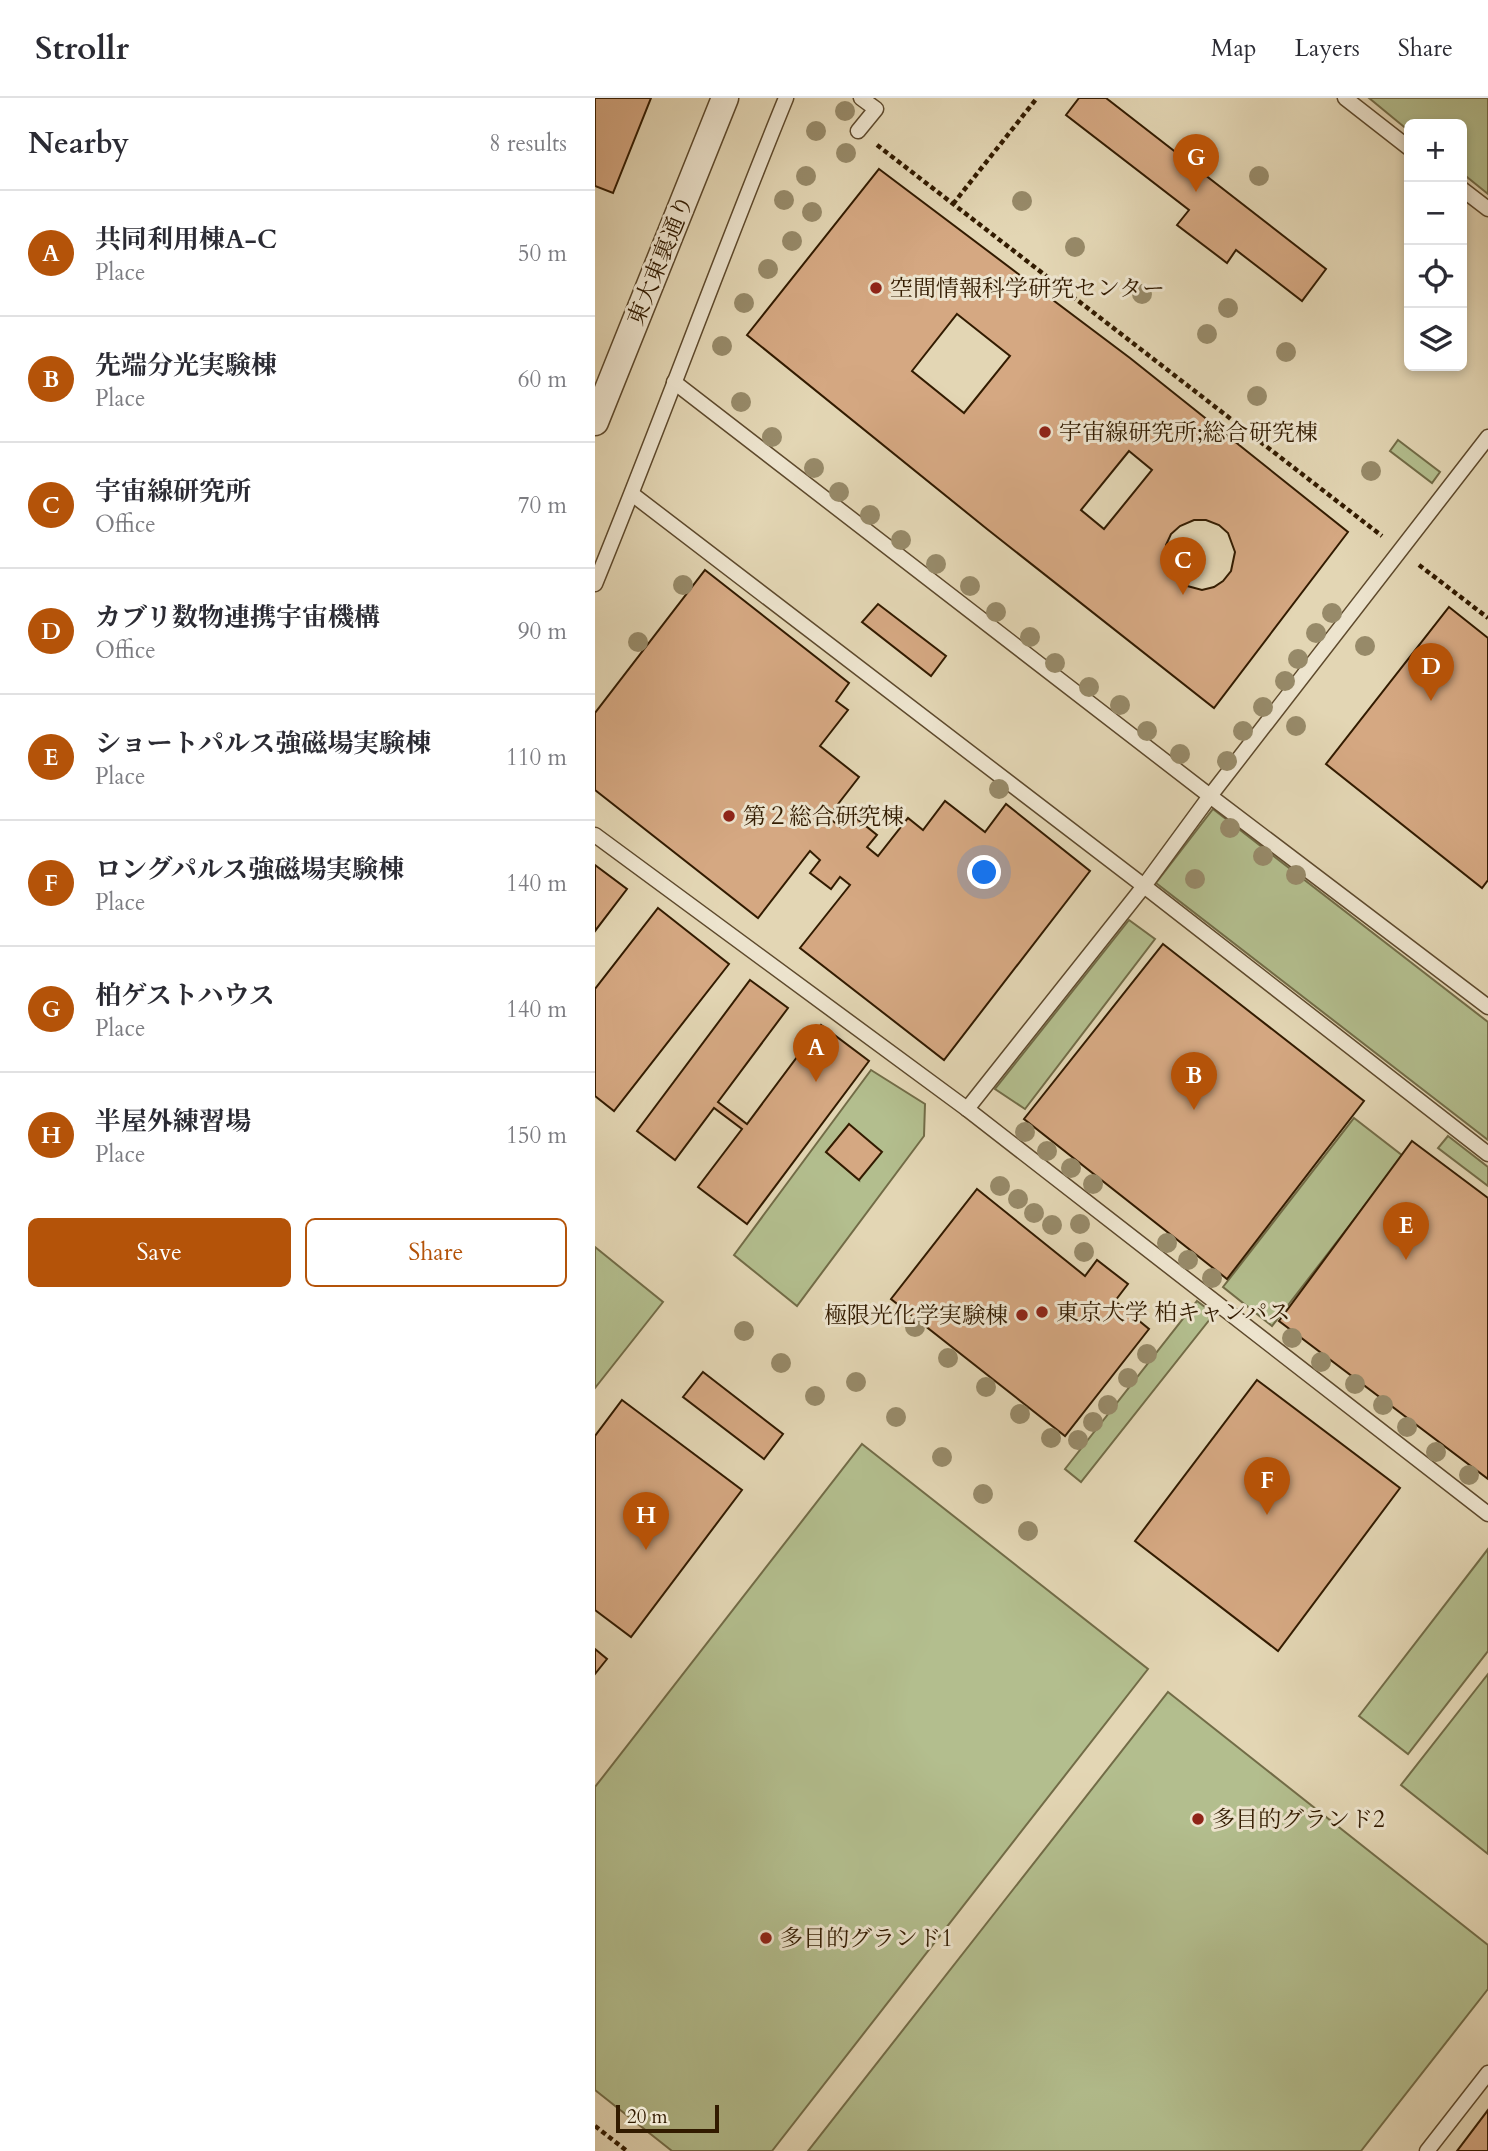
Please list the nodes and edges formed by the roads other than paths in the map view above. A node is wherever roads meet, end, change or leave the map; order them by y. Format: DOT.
graph roads {
  1 [pos="725,98"];
  2 [pos="786,98"];
  3 [pos="861,98"];
  4 [pos="1345,98"];
  5 [pos="858,131"];
  6 [pos="1404,144"];
  7 [pos="1467,193"];
  8 [pos="1488,209"];
  9 [pos="674,382"];
  10 [pos="595,422"];
  11 [pos="1488,437"];
  12 [pos="632,494"];
  13 [pos="595,584"];
  14 [pos="1210,796"];
  15 [pos="595,835"];
  16 [pos="1144,886"];
  17 [pos="1488,1007"];
  18 [pos="967,1109"];
  19 [pos="1488,1154"];
  20 [pos="1488,1514"];
  21 [pos="1488,2073"];
  22 [pos="1427,2151"];
  1 -- 10 [label="street, 東大東裏通り"];
  2 -- 9 [label="lane"];
  3 -- 5 [label="lane"];
  4 -- 6 [label="lane"];
  7 -- 8 [label="lane"];
  9 -- 12 [label="lane"];
  9 -- 14 [label="lane"];
  11 -- 14 [label="lane"];
  12 -- 13 [label="lane"];
  12 -- 16 [label="lane"];
  14 -- 16 [label="lane"];
  14 -- 17 [label="lane"];
  15 -- 18 [label="lane"];
  16 -- 18 [label="lane"];
  16 -- 19 [label="lane"];
  18 -- 20 [label="lane"];
  21 -- 22 [label="lane"];
}
